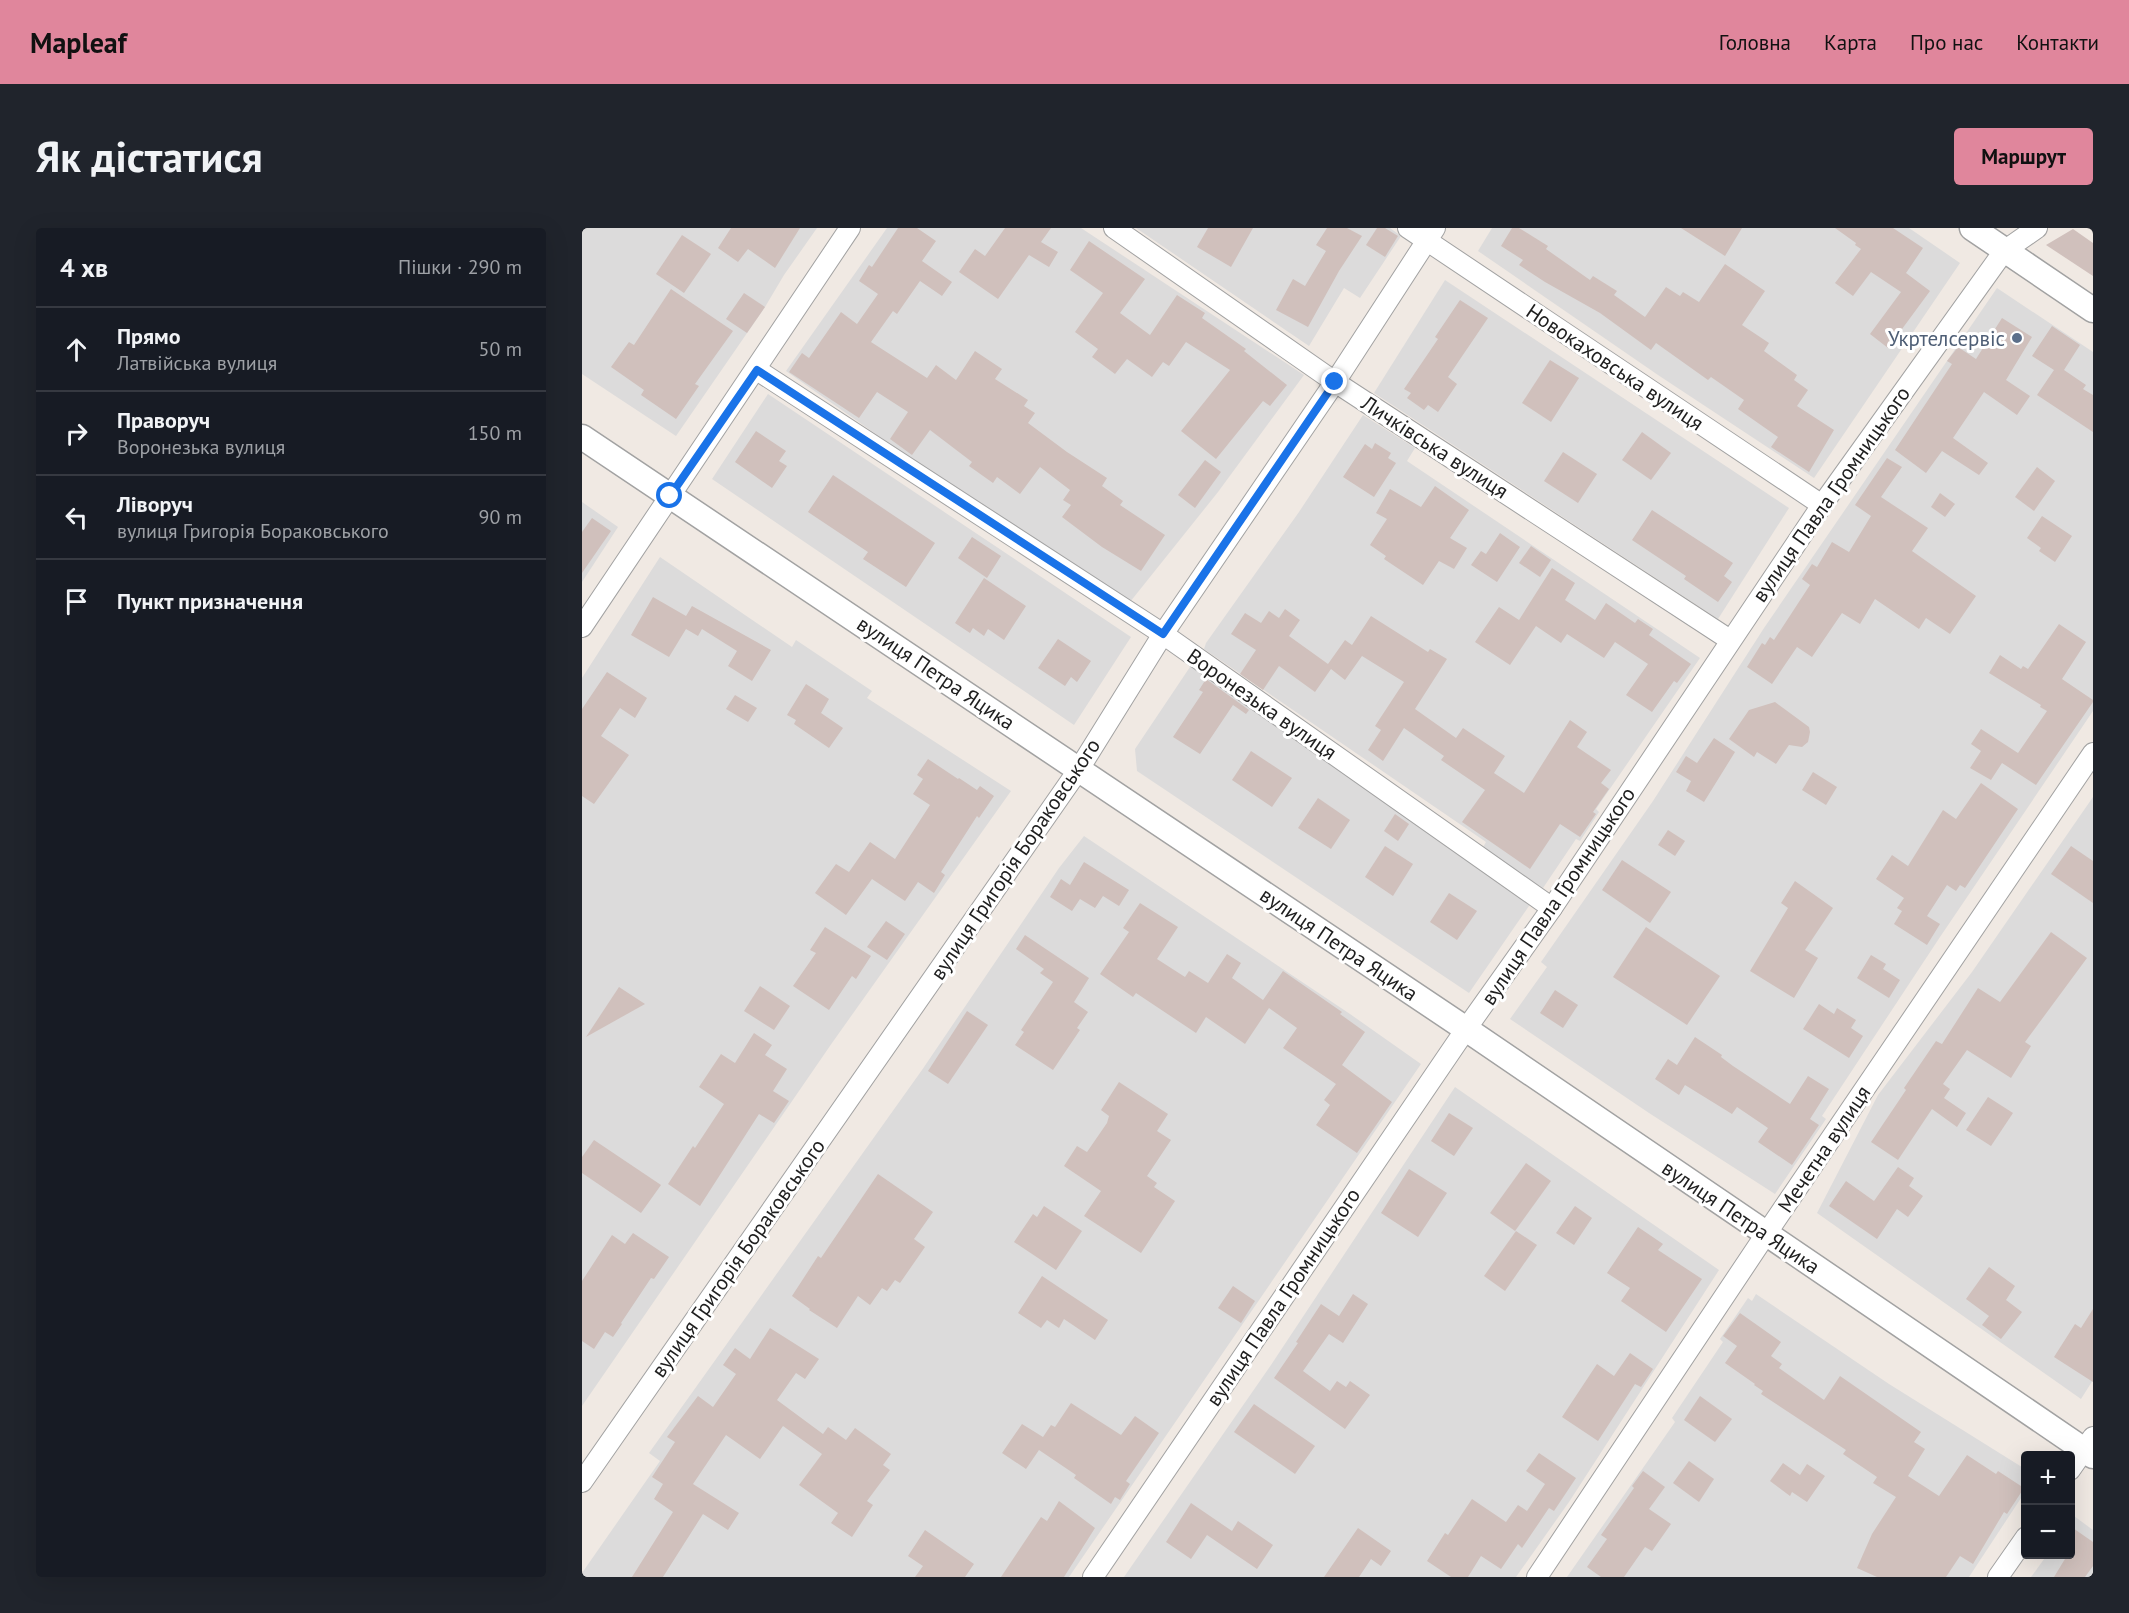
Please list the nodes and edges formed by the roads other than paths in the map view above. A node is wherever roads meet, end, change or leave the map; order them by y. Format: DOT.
graph roads {
  1 [pos="850,228"];
  2 [pos="1113,228"];
  3 [pos="1408,228"];
  4 [pos="1972,228"];
  5 [pos="2037,228"];
  6 [pos="1431,235"];
  7 [pos="2004,250"];
  8 [pos="2093,310"];
  9 [pos="757,370"];
  10 [pos="1335,382"];
  11 [pos="582,437"];
  12 [pos="670,496"];
  13 [pos="1822,505"];
  14 [pos="582,627"];
  15 [pos="1163,634"];
  16 [pos="1730,640"];
  17 [pos="2093,753"];
  18 [pos="1079,769"];
  19 [pos="1552,908"];
  20 [pos="1466,1029"];
  21 [pos="1766,1234"];
  22 [pos="2090,1448"];
  23 [pos="2075,1464"];
  24 [pos="582,1482"];
  25 [pos="2021,1543"];
  26 [pos="1092,1577"];
  27 [pos="1537,1577"];
  28 [pos="1998,1577"];
  1 -- 9 [label="street"];
  2 -- 10 [label="street, Личківська вулиця"];
  3 -- 6 [label="street, Новокаховська вулиця"];
  4 -- 7 [label="street"];
  5 -- 7 [label="street, вулиця Павла Громницького"];
  6 -- 10 [label="street, вулиця Григорія Бораковського"];
  6 -- 13 [label="street, Новокаховська вулиця"];
  7 -- 8 [label="street"];
  7 -- 13 [label="street, вулиця Павла Громницького"];
  9 -- 12 [label="street"];
  9 -- 15 [label="street, Воронезька вулиця"];
  10 -- 15 [label="street, вулиця Григорія Бораковського"];
  10 -- 16 [label="street, Личківська вулиця"];
  11 -- 12 [label="street, вулиця Петра Яцика"];
  12 -- 14 [label="street"];
  12 -- 18 [label="street, вулиця Петра Яцика"];
  13 -- 16 [label="street, вулиця Павла Громницького"];
  15 -- 18 [label="street, вулиця Григорія Бораковського"];
  15 -- 19 [label="street, Воронезька вулиця"];
  16 -- 19 [label="street, вулиця Павла Громницького"];
  17 -- 21 [label="street, Мечетна вулиця"];
  18 -- 20 [label="street, вулиця Петра Яцика"];
  18 -- 24 [label="street, вулиця Григорія Бораковського"];
  19 -- 20 [label="street, вулиця Павла Громницького"];
  20 -- 21 [label="street, вулиця Петра Яцика"];
  20 -- 26 [label="street, вулиця Павла Громницького"];
  21 -- 22 [label="street, вулиця Петра Яцика"];
  21 -- 27 [label="street, Мечетна вулиця"];
  22 -- 23 [label="street"];
  25 -- 28 [label="street"];
}
